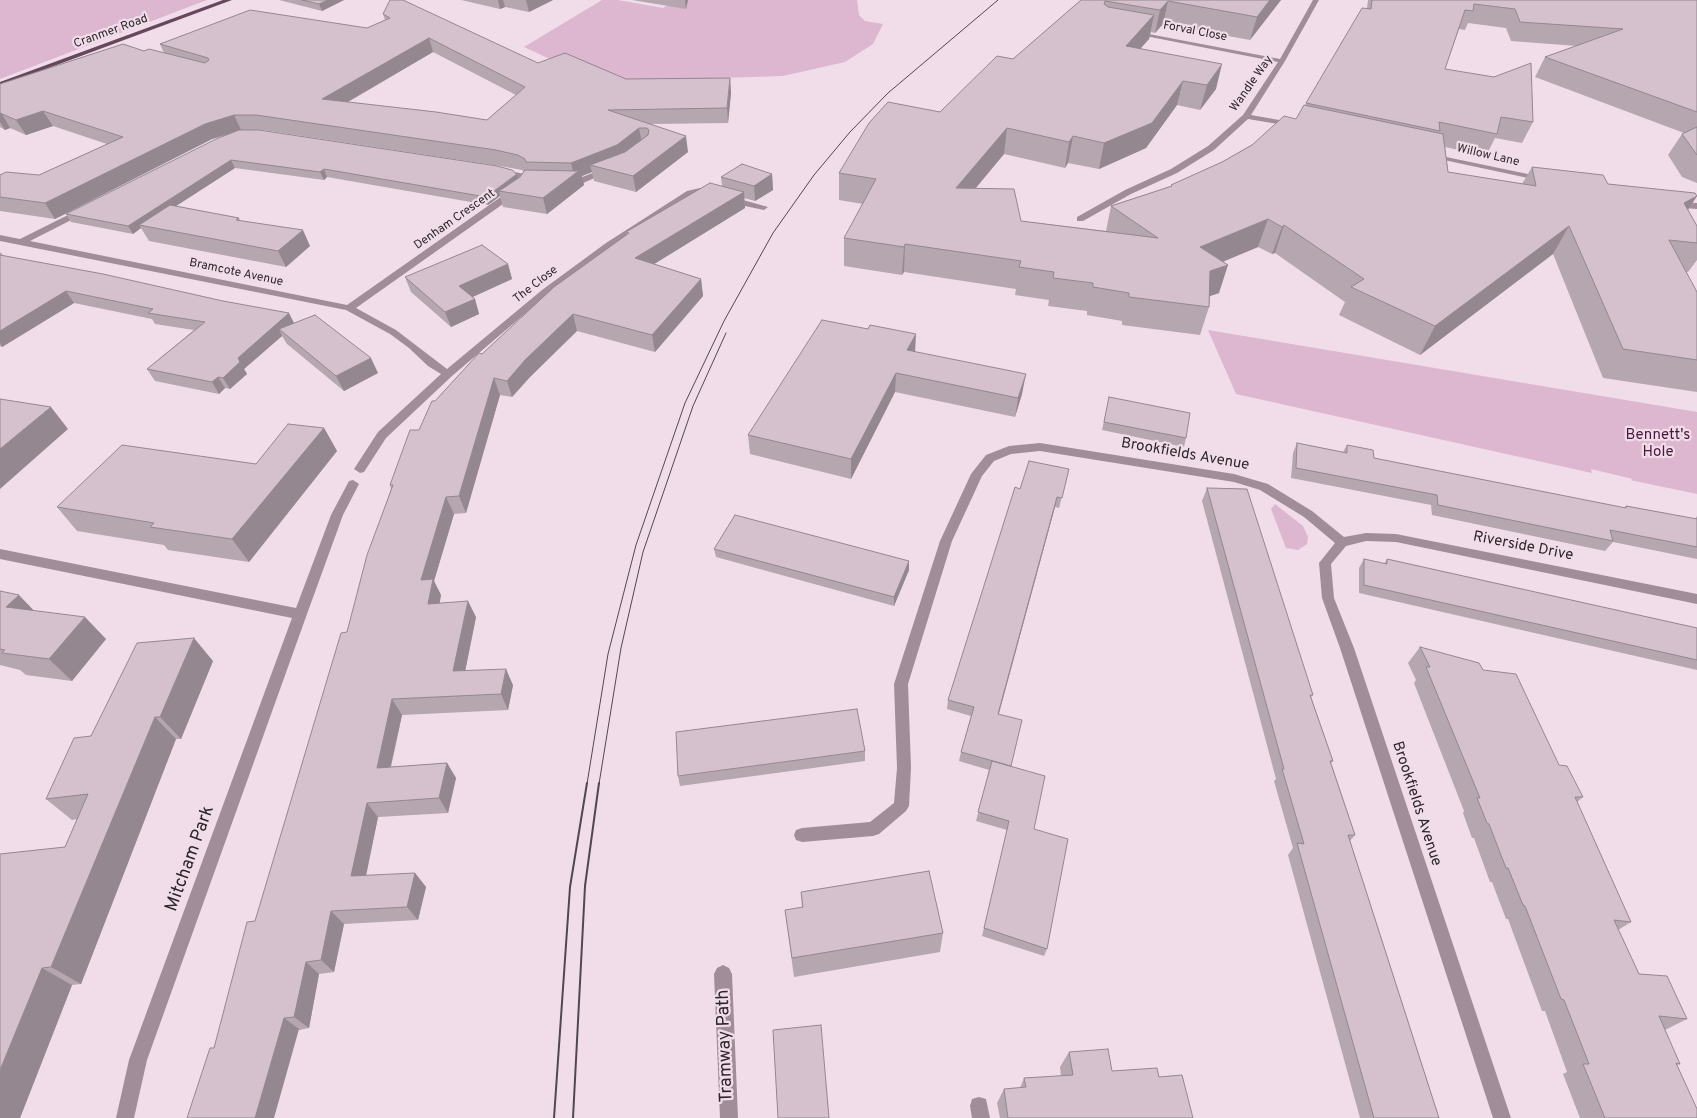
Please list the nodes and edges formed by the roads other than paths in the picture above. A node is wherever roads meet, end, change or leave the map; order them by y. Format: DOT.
graph roads {
  1 [pos="229,0"];
  2 [pos="1316,0"];
  3 [pos="1123,29"];
  4 [pos="101,47"];
  5 [pos="117,50"];
  6 [pos="1282,61"];
  7 [pos="0,84"];
  8 [pos="1246,116"];
  9 [pos="1303,128"];
  10 [pos="1424,153"];
  11 [pos="616,167"];
  12 [pos="490,169"];
  13 [pos="1554,181"];
  14 [pos="559,182"];
  15 [pos="1664,203"];
  16 [pos="94,205"];
  17 [pos="1697,206"];
  18 [pos="764,207"];
  19 [pos="1080,219"];
  20 [pos="0,238"];
  21 [pos="22,242"];
  22 [pos="349,308"];
  23 [pos="448,374"];
  24 [pos="360,469"];
  25 [pos="353,484"];
  26 [pos="1342,542"];
  27 [pos="0,554"];
  28 [pos="1697,599"];
  29 [pos="300,614"];
  30 [pos="802,835"];
  31 [pos="724,974"];
  32 [pos="125,1118"];
  33 [pos="729,1118"];
  34 [pos="1502,1118"];
  1 -- 4 [label="main road, Cranmer Road"];
  2 -- 6 [label="street, Wandle Way"];
  3 -- 6 [label="street, Forval Close"];
  4 -- 5 [label="street"];
  4 -- 7 [label="main road, Cranmer Road"];
  6 -- 8 [label="street, Wandle Way"];
  8 -- 9 [label="street"];
  8 -- 19 [label="street, Wandle Way"];
  10 -- 13 [label="street, Willow Lane"];
  11 -- 14 [label="street"];
  12 -- 22 [label="street, Denham Crescent"];
  15 -- 17 [label="street"];
  16 -- 21 [label="street"];
  18 -- 23 [label="street, The Close"];
  20 -- 21 [label="street, Bramcote Avenue"];
  21 -- 22 [label="street, Bramcote Avenue"];
  22 -- 23 [label="street, Bramcote Avenue"];
  23 -- 24 [label="street, The Close"];
  25 -- 29 [label="street, Mitcham Park"];
  26 -- 28 [label="street, Riverside Drive"];
  26 -- 30 [label="street, Brookfields Avenue"];
  26 -- 34 [label="street, Brookfields Avenue"];
  27 -- 29 [label="street"];
  29 -- 32 [label="street, Mitcham Park"];
  31 -- 33 [label="street, Tramway Path"];
}
